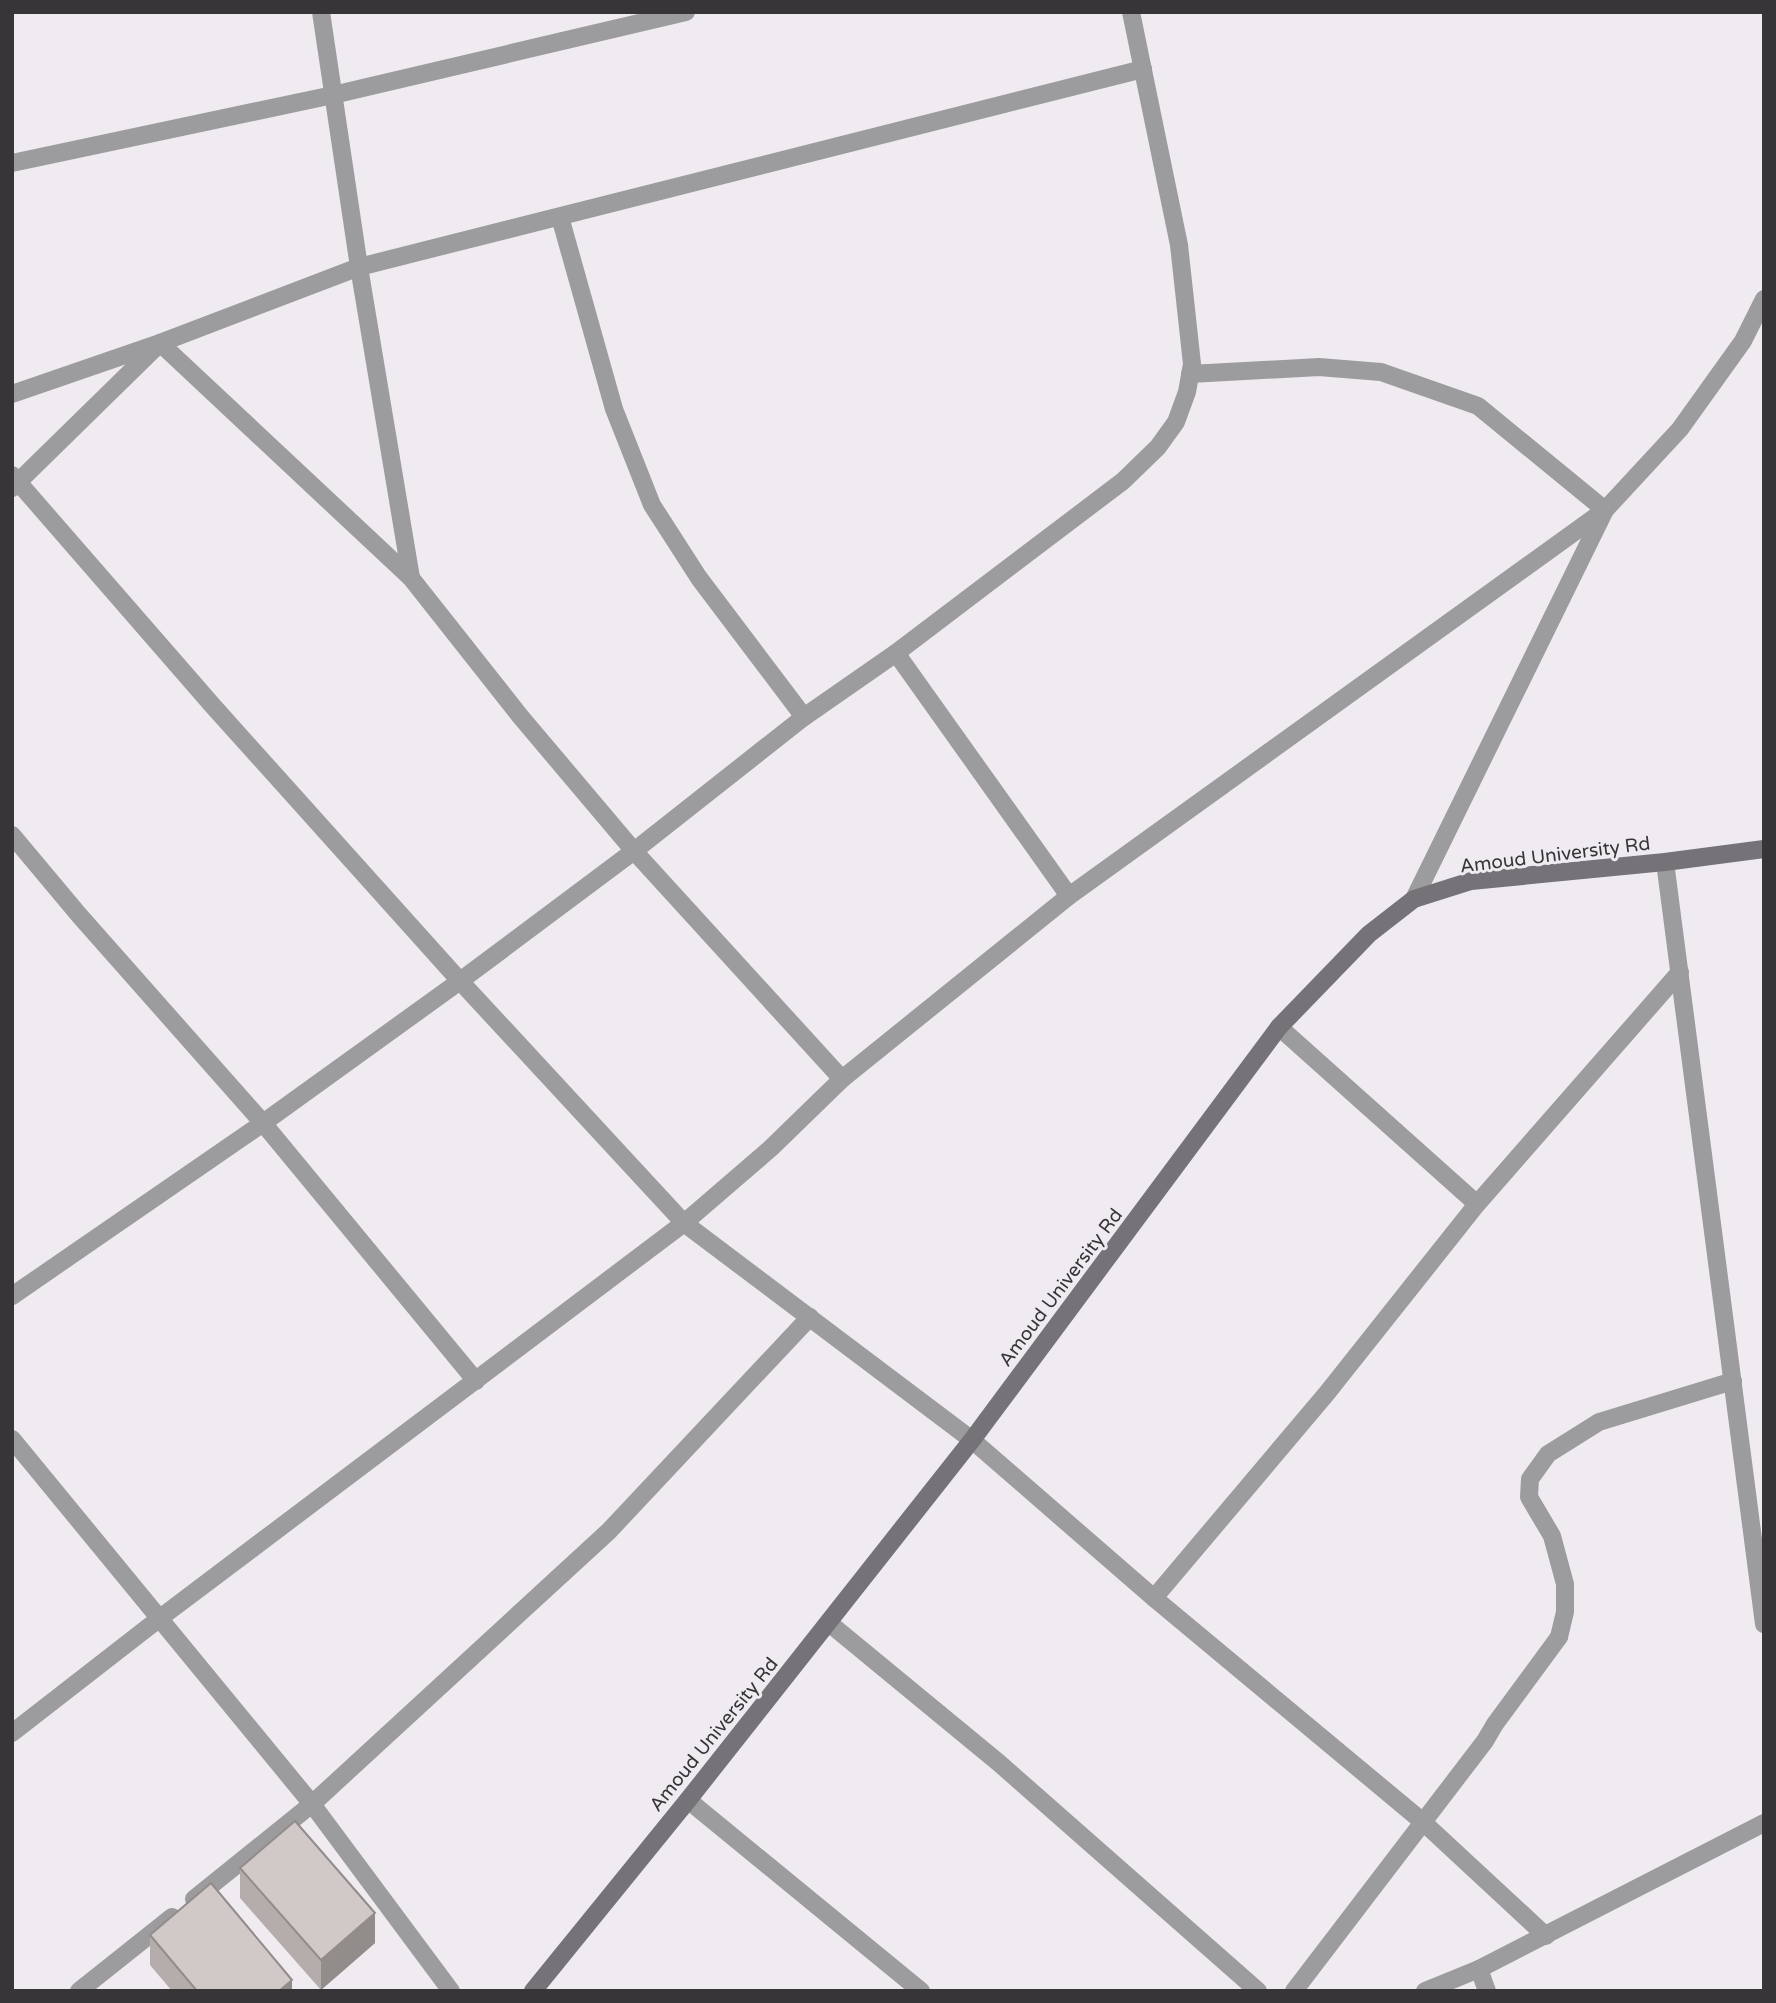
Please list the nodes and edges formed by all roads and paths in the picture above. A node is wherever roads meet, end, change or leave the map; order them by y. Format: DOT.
graph roads {
  1 [pos="321,12"];
  2 [pos="686,12"];
  3 [pos="1131,12"];
  4 [pos="1143,69"];
  5 [pos="333,95"];
  6 [pos="12,163"];
  7 [pos="560,217"];
  8 [pos="359,267"];
  9 [pos="1764,299"];
  10 [pos="160,343"];
  11 [pos="1190,374"];
  12 [pos="12,394"];
  13 [pos="14,482"];
  14 [pos="1605,510"];
  15 [pos="411,578"];
  16 [pos="896,653"];
  17 [pos="804,717"];
  18 [pos="12,835"];
  19 [pos="1764,849"];
  20 [pos="634,851"];
  21 [pos="1665,862"];
  22 [pos="1069,896"];
  23 [pos="1414,899"];
  24 [pos="1680,972"];
  25 [pos="460,981"];
  26 [pos="1279,1027"];
  27 [pos="842,1079"];
  28 [pos="263,1123"];
  29 [pos="1477,1204"];
  30 [pos="684,1223"];
  31 [pos="12,1296"];
  32 [pos="810,1317"];
  33 [pos="476,1381"];
  34 [pos="1733,1381"];
  35 [pos="12,1439"];
  36 [pos="972,1440"];
  37 [pos="1154,1598"];
  38 [pos="160,1618"];
  39 [pos="828,1623"];
  40 [pos="1764,1624"];
  41 [pos="12,1734"];
  42 [pos="688,1800"];
  43 [pos="312,1804"];
  44 [pos="1423,1822"];
  45 [pos="1764,1823"];
  46 [pos="1546,1936"];
  47 [pos="1479,1969"];
  48 [pos="79,1991"];
  49 [pos="451,1991"];
  50 [pos="533,1991"];
  51 [pos="921,1991"];
  52 [pos="1258,1991"];
  53 [pos="1294,1991"];
  54 [pos="1425,1991"];
  55 [pos="1487,1991"];
  1 -- 5 [label="street"];
  2 -- 5 [label="street"];
  3 -- 4 [label="street"];
  4 -- 7 [label="street"];
  4 -- 11 [label="street"];
  5 -- 6 [label="street"];
  5 -- 8 [label="street"];
  7 -- 8 [label="street"];
  7 -- 17 [label="street"];
  8 -- 10 [label="street"];
  8 -- 15 [label="street"];
  9 -- 14 [label="street"];
  10 -- 12 [label="street"];
  10 -- 13 [label="street"];
  10 -- 15 [label="street"];
  11 -- 14 [label="street"];
  11 -- 16 [label="street"];
  13 -- 25 [label="street"];
  14 -- 22 [label="street"];
  14 -- 23 [label="street"];
  15 -- 20 [label="street"];
  16 -- 17 [label="street"];
  16 -- 22 [label="street"];
  17 -- 20 [label="street"];
  18 -- 28 [label="street"];
  19 -- 21 [label="street, Amoud University Rd"];
  20 -- 25 [label="street"];
  20 -- 27 [label="street"];
  21 -- 23 [label="street, Amoud University Rd"];
  21 -- 24 [label="street"];
  22 -- 27 [label="street"];
  23 -- 26 [label="street, Amoud University Rd"];
  24 -- 29 [label="street"];
  24 -- 34 [label="street"];
  25 -- 28 [label="street"];
  25 -- 30 [label="street"];
  26 -- 29 [label="street"];
  26 -- 36 [label="street, Amoud University Rd"];
  27 -- 30 [label="street"];
  28 -- 31 [label="street"];
  28 -- 33 [label="street"];
  29 -- 37 [label="street"];
  30 -- 32 [label="street"];
  30 -- 33 [label="street"];
  32 -- 36 [label="street"];
  32 -- 43 [label="street"];
  33 -- 38 [label="street"];
  34 -- 40 [label="street"];
  34 -- 44 [label="street"];
  35 -- 38 [label="street"];
  36 -- 37 [label="street"];
  36 -- 39 [label="street, Amoud University Rd"];
  37 -- 44 [label="street"];
  38 -- 41 [label="street"];
  38 -- 43 [label="street"];
  39 -- 42 [label="street, Amoud University Rd"];
  39 -- 52 [label="street"];
  42 -- 50 [label="street, Amoud University Rd"];
  42 -- 51 [label="street"];
  43 -- 48 [label="street"];
  43 -- 49 [label="street"];
  44 -- 46 [label="street"];
  44 -- 53 [label="street"];
  45 -- 46 [label="street"];
  46 -- 47 [label="street"];
  47 -- 54 [label="street"];
  47 -- 55 [label="street"];
}
